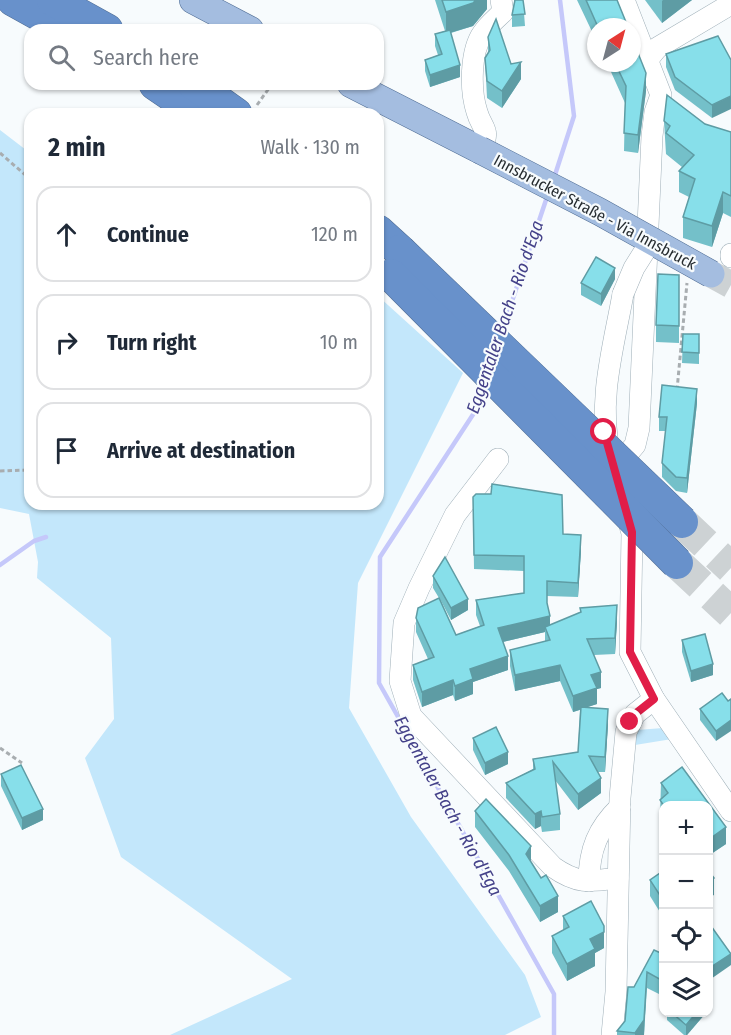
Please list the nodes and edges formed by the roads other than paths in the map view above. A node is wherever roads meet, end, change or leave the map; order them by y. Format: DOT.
graph roads {
  1 [pos="13,0"];
  2 [pos="53,0"];
  3 [pos="193,0"];
  4 [pos="501,0"];
  5 [pos="624,0"];
  6 [pos="731,4"];
  7 [pos="56,24"];
  8 [pos="96,24"];
  9 [pos="238,24"];
  10 [pos="648,59"];
  11 [pos="164,90"];
  12 [pos="206,90"];
  13 [pos="363,90"];
  14 [pos="660,95"];
  15 [pos="190,108"];
  16 [pos="242,108"];
  17 [pos="678,108"];
  18 [pos="480,150"];
  19 [pos="649,190"];
  20 [pos="655,238"];
  21 [pos="387,255"];
  22 [pos="715,265"];
  23 [pos="498,459"];
  24 [pos="614,470"];
  25 [pos="681,522"];
  26 [pos="677,563"];
  27 [pos="654,699"];
  28 [pos="620,807"];
  29 [pos="731,811"];
  30 [pos="618,878"];
  31 [pos="589,881"];
  32 [pos="612,1035"];
  1 -- 7 [label="highway"];
  2 -- 8 [label="highway"];
  3 -- 9 [label="main road"];
  4 -- 18 [label="street"];
  5 -- 10 [label="street"];
  6 -- 10 [label="street"];
  10 -- 14 [label="street"];
  11 -- 15 [label="highway"];
  12 -- 16 [label="highway"];
  13 -- 18 [label="main road, Innsbrucker Straße - Via Innsbruck"];
  14 -- 17 [label="street"];
  14 -- 19 [label="street"];
  18 -- 20 [label="main road, Innsbrucker Straße - Via Innsbruck, bridge"];
  19 -- 20 [label="street"];
  19 -- 24 [label="street"];
  20 -- 22 [label="main road, Innsbrucker Straße - Via Innsbruck, bridge"];
  20 -- 24 [label="street, bridge"];
  21 -- 25 [label="highway, bridge"];
  21 -- 26 [label="highway, bridge"];
  23 -- 31 [label="street"];
  24 -- 27 [label="street"];
  27 -- 28 [label="street"];
  27 -- 29 [label="street"];
  28 -- 30 [label="street"];
  28 -- 31 [label="street"];
  30 -- 31 [label="street"];
  30 -- 32 [label="street"];
}
